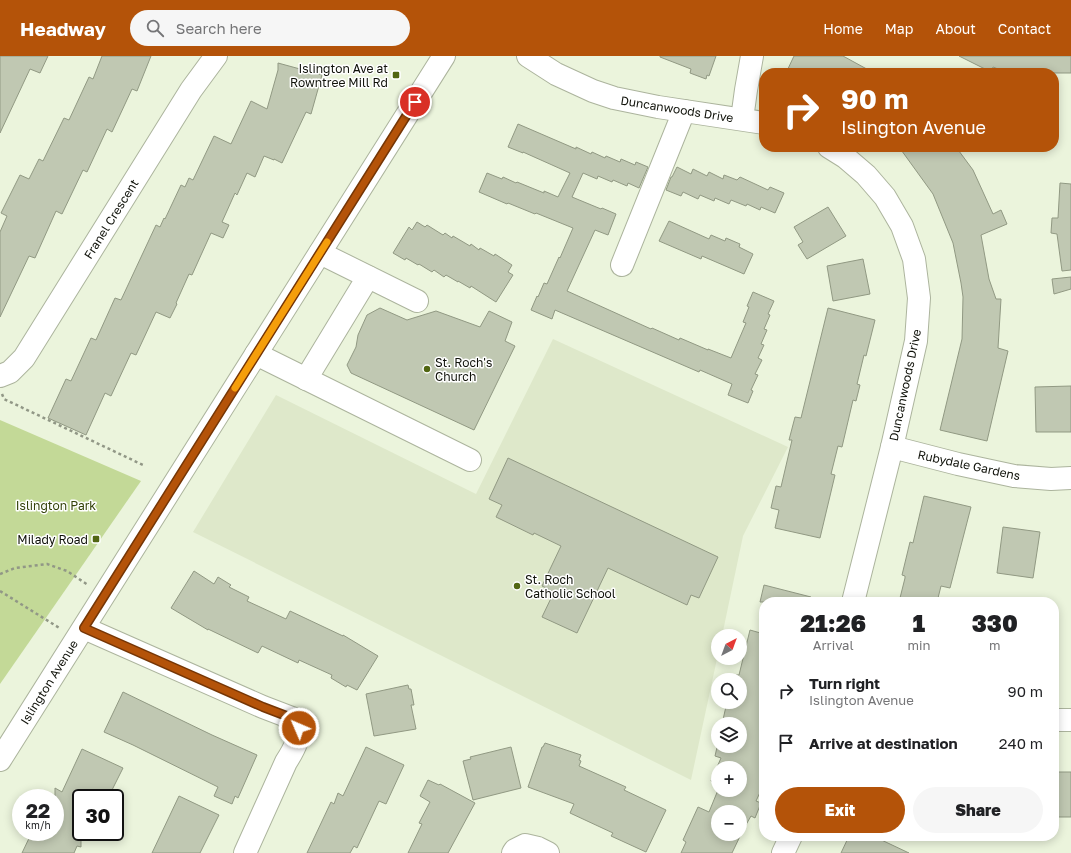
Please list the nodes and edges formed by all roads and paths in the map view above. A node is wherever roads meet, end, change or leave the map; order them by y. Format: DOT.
graph roads {
  1 [pos="216,56"];
  2 [pos="444,56"];
  3 [pos="528,56"];
  4 [pos="752,56"];
  5 [pos="684,111"];
  6 [pos="742,119"];
  7 [pos="759,122"];
  8 [pos="837,152"];
  9 [pos="320,253"];
  10 [pos="622,264"];
  11 [pos="368,277"];
  12 [pos="417,301"];
  13 [pos="256,354"];
  14 [pos="0,376"];
  15 [pos="306,379"];
  16 [pos="0,389"];
  17 [pos="892,447"];
  18 [pos="470,460"];
  19 [pos="143,465"];
  20 [pos="1071,478"];
  21 [pos="0,574"];
  22 [pos="0,591"];
  23 [pos="104,595"];
  24 [pos="854,597"];
  25 [pos="80,633"];
  26 [pos="1059,720"];
  27 [pos="1071,720"];
  28 [pos="0,760"];
  29 [pos="789,841"];
  30 [pos="245,853"];
  31 [pos="513,853"];
  32 [pos="548,853"];
  33 [pos="783,853"];
  1 -- 14 [label="street, Franel Crescent"];
  2 -- 9 [label="street, Islington Avenue"];
  3 -- 5 [label="street, Duncanwoods Drive"];
  4 -- 6 [label="street"];
  5 -- 6 [label="street, Duncanwoods Drive"];
  5 -- 10 [label="street"];
  6 -- 7 [label="street, Duncanwoods Drive"];
  8 -- 17 [label="street, Duncanwoods Drive"];
  9 -- 11 [label="street"];
  9 -- 13 [label="street, Islington Avenue"];
  11 -- 12 [label="street"];
  11 -- 15 [label="street"];
  13 -- 15 [label="street"];
  13 -- 23 [label="street, Islington Avenue"];
  15 -- 18 [label="street"];
  16 -- 19 [label="path"];
  17 -- 20 [label="street, Rubydale Gardens"];
  17 -- 24 [label="street, Duncanwoods Drive"];
  21 -- 23 [label="path"];
  22 -- 25 [label="path"];
  23 -- 25 [label="street, Islington Avenue"];
  25 -- 28 [label="street, Islington Avenue"];
  25 -- 30 [label="street"];
  26 -- 27 [label="street"];
  29 -- 33 [label="street"];
  31 -- 32 [label="street"];
}
